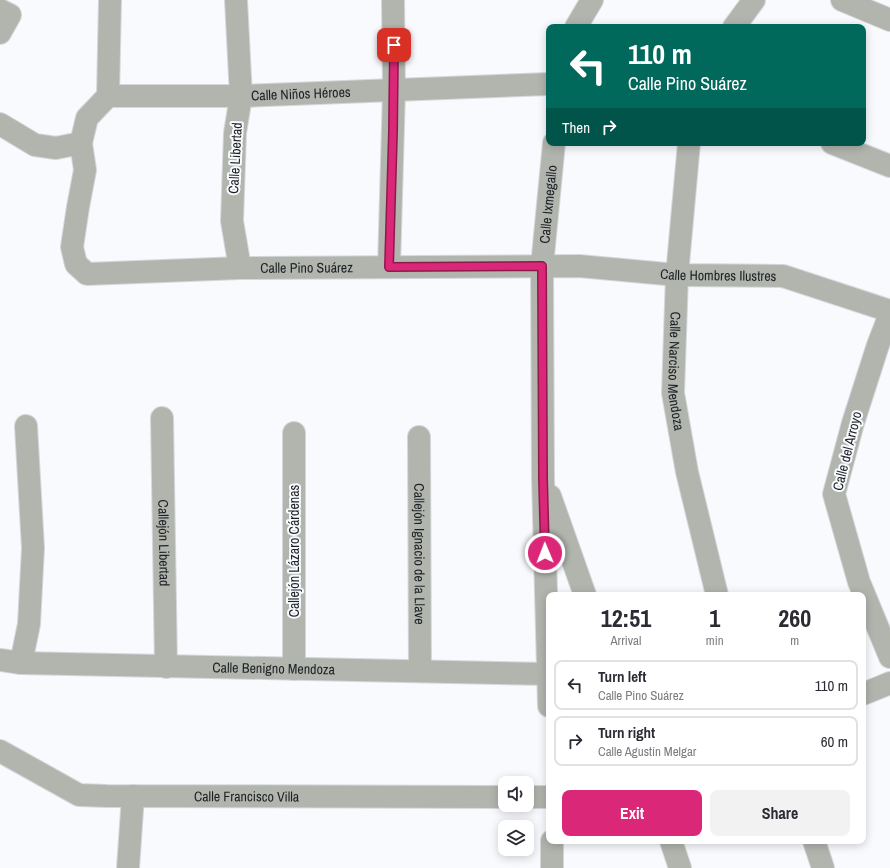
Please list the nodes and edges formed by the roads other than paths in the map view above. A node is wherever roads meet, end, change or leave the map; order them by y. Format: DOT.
graph roads {
  1 [pos="110,0"];
  2 [pos="236,0"];
  3 [pos="393,0"];
  4 [pos="574,0"];
  5 [pos="592,0"];
  6 [pos="754,0"];
  7 [pos="842,0"];
  8 [pos="890,20"];
  9 [pos="576,24"];
  10 [pos="578,24"];
  11 [pos="736,24"];
  12 [pos="546,84"];
  13 [pos="394,91"];
  14 [pos="108,96"];
  15 [pos="241,96"];
  16 [pos="0,124"];
  17 [pos="81,143"];
  18 [pos="554,146"];
  19 [pos="689,146"];
  20 [pos="840,146"];
  21 [pos="890,166"];
  22 [pos="542,266"];
  23 [pos="389,267"];
  24 [pos="240,268"];
  25 [pos="677,276"];
  26 [pos="890,312"];
  27 [pos="162,418"];
  28 [pos="26,426"];
  29 [pos="294,433"];
  30 [pos="419,437"];
  31 [pos="543,478"];
  32 [pos="584,592"];
  33 [pos="716,592"];
  34 [pos="863,592"];
  35 [pos="546,596"];
  36 [pos="866,599"];
  37 [pos="890,657"];
  38 [pos="0,660"];
  39 [pos="21,662"];
  40 [pos="166,667"];
  41 [pos="294,670"];
  42 [pos="420,670"];
  43 [pos="546,674"];
  44 [pos="890,683"];
  45 [pos="866,693"];
  46 [pos="0,751"];
  47 [pos="133,796"];
  48 [pos="498,797"];
  49 [pos="534,797"];
  50 [pos="546,797"];
  51 [pos="552,844"];
  52 [pos="673,844"];
  53 [pos="815,844"];
  54 [pos="128,868"];
  55 [pos="552,868"];
  56 [pos="680,868"];
  57 [pos="823,868"];
  1 -- 14 [label="street"];
  2 -- 15 [label="street, Calle Libertad"];
  3 -- 13 [label="street"];
  4 -- 9 [label="street"];
  5 -- 10 [label="street"];
  6 -- 11 [label="street"];
  7 -- 8 [label="street"];
  12 -- 13 [label="street, Calle Niños Héroes"];
  13 -- 15 [label="street, Calle Niños Héroes"];
  13 -- 23 [label="street"];
  14 -- 15 [label="street, Calle Niños Héroes"];
  14 -- 17 [label="street"];
  15 -- 24 [label="street, Calle Libertad"];
  16 -- 17 [label="street"];
  17 -- 24 [label="street, Calle Pino Suárez"];
  18 -- 22 [label="street, Calle Ixmegallo"];
  19 -- 25 [label="street, Calle Narciso Mendoza"];
  20 -- 21 [label="street"];
  22 -- 23 [label="street, Calle Pino Suárez"];
  22 -- 25 [label="street, Calle Hombres Ilustres"];
  22 -- 31 [label="street, Calle Ixmegallo"];
  23 -- 24 [label="street, Calle Pino Suárez"];
  25 -- 26 [label="street, Calle Hombres Ilustres"];
  25 -- 33 [label="street, Calle Narciso Mendoza"];
  26 -- 34 [label="street, Calle del Arroyo"];
  27 -- 40 [label="street, Callejón Libertad"];
  28 -- 39 [label="street"];
  29 -- 41 [label="street, Callejón Lázaro Cárdenas"];
  30 -- 42 [label="street, Callejón Ignacio de la Llave"];
  31 -- 32 [label="street"];
  31 -- 35 [label="street, Calle Ixmegallo"];
  36 -- 37 [label="street, Calle del Arroyo"];
  38 -- 39 [label="street, Calle Benigno Mendoza"];
  39 -- 40 [label="street, Calle Benigno Mendoza"];
  40 -- 41 [label="street, Calle Benigno Mendoza"];
  41 -- 42 [label="street, Calle Benigno Mendoza"];
  42 -- 43 [label="street, Calle Benigno Mendoza"];
  44 -- 45 [label="street"];
  46 -- 47 [label="street, Calle Francisco Villa"];
  47 -- 48 [label="street, Calle Francisco Villa"];
  47 -- 54 [label="street"];
  49 -- 50 [label="street"];
  51 -- 55 [label="street"];
  52 -- 56 [label="street"];
  53 -- 57 [label="street"];
}
